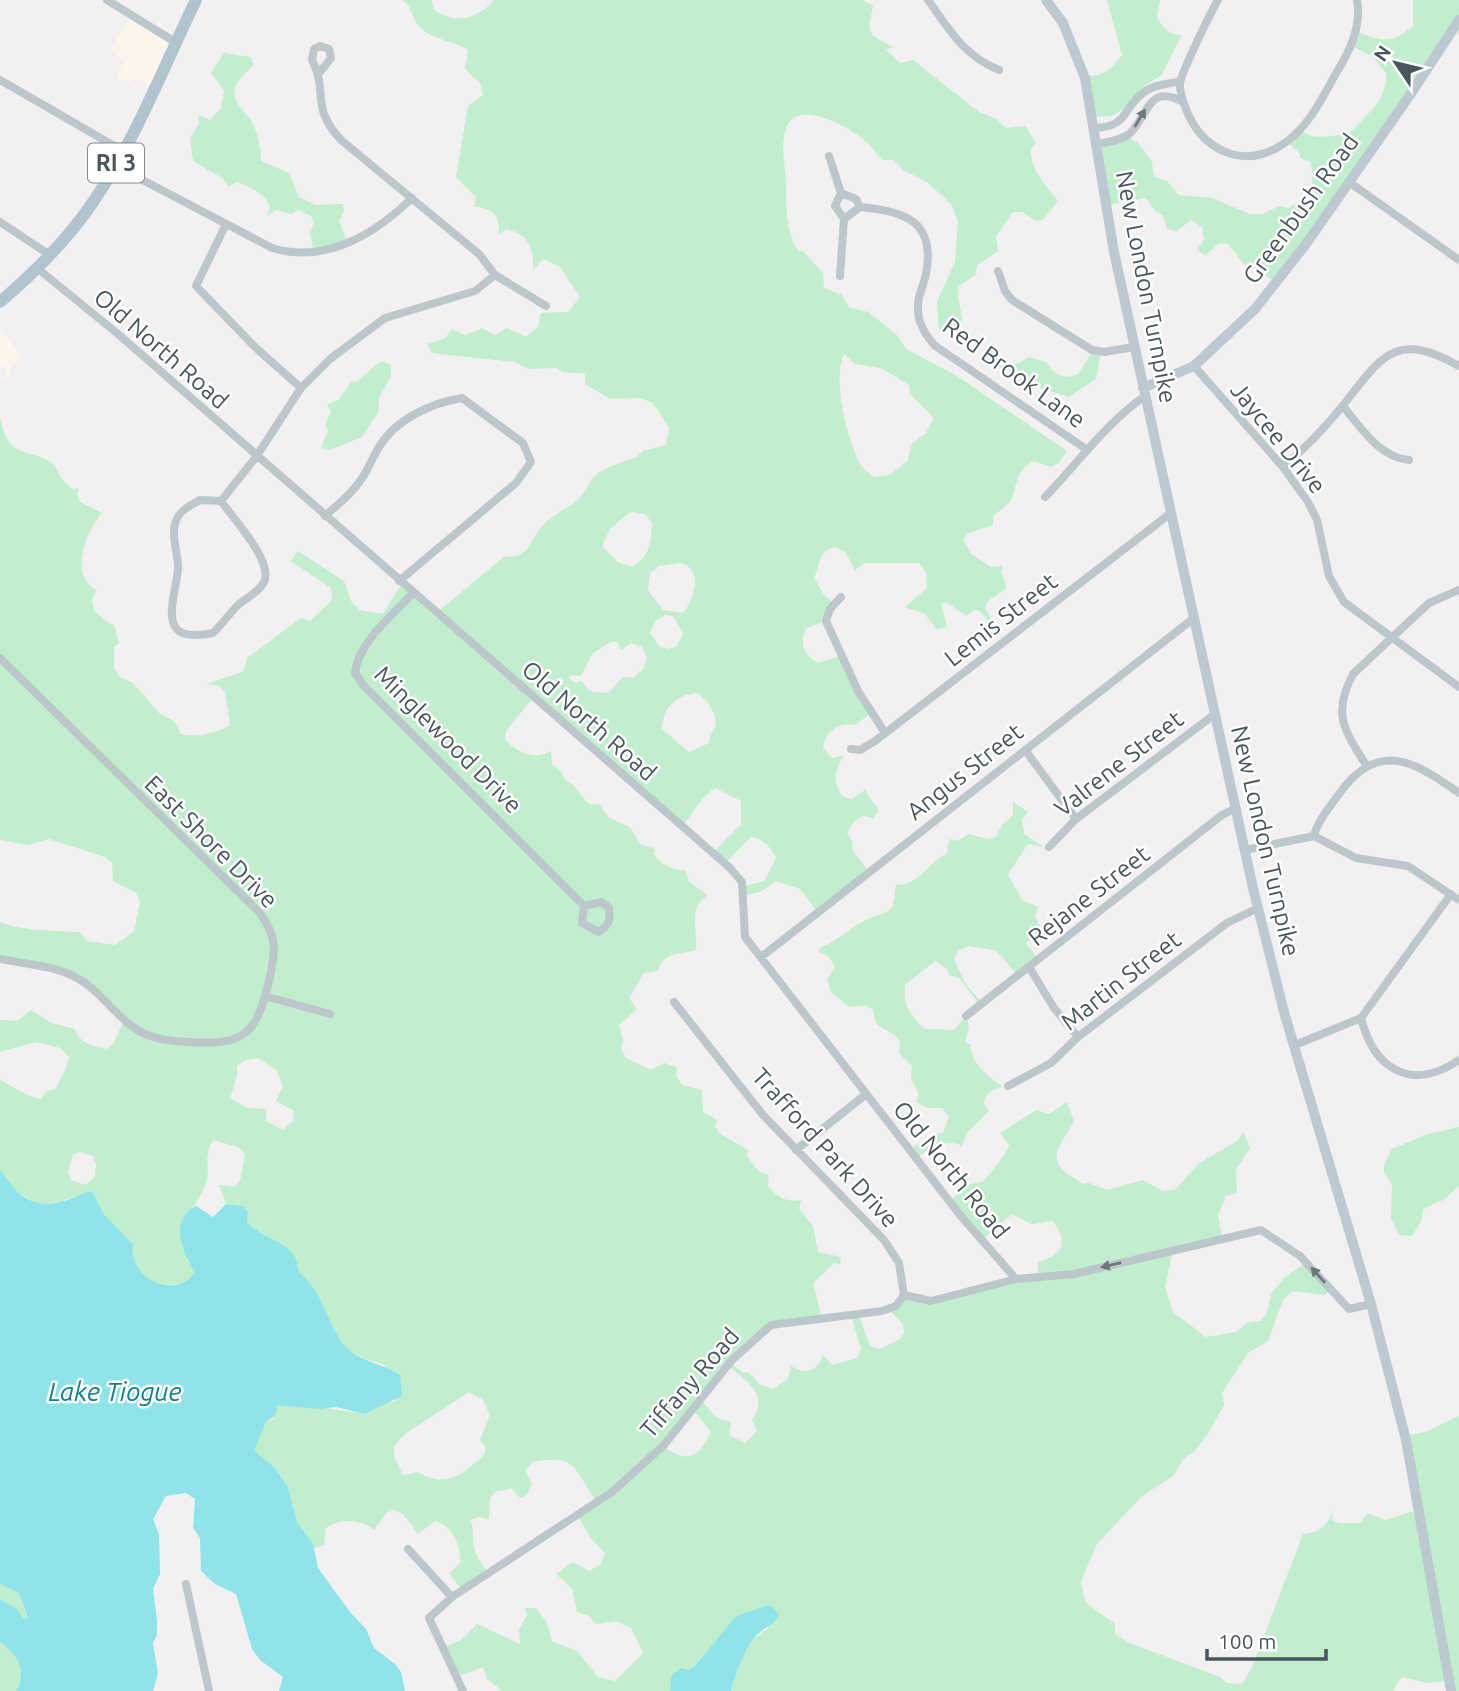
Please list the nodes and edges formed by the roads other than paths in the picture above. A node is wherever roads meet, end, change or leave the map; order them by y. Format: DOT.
graph roads {
  1 [pos="107,0"];
  2 [pos="195,0"];
  3 [pos="928,0"];
  4 [pos="1046,0"];
  5 [pos="1218,0"];
  6 [pos="1357,0"];
  7 [pos="1459,20"];
  8 [pos="175,43"];
  9 [pos="999,70"];
  10 [pos="320,72"];
  11 [pos="0,80"];
  12 [pos="1180,81"];
  13 [pos="1183,102"];
  14 [pos="1095,128"];
  15 [pos="1097,145"];
  16 [pos="122,151"];
  17 [pos="829,156"];
  18 [pos="114,165"];
  19 [pos="1349,182"];
  20 [pos="841,193"];
  21 [pos="412,198"];
  22 [pos="860,207"];
  23 [pos="844,219"];
  24 [pos="0,222"];
  25 [pos="226,224"];
  26 [pos="50,256"];
  27 [pos="1459,260"];
  28 [pos="37,268"];
  29 [pos="998,271"];
  30 [pos="495,275"];
  31 [pos="840,276"];
  32 [pos="0,302"];
  33 [pos="545,306"];
  34 [pos="1134,347"];
  35 [pos="1194,366"];
  36 [pos="1459,366"];
  37 [pos="302,388"];
  38 [pos="1144,392"];
  39 [pos="1343,406"];
  40 [pos="1086,449"];
  41 [pos="256,457"];
  42 [pos="1409,460"];
  43 [pos="1283,467"];
  44 [pos="1045,497"];
  45 [pos="221,502"];
  46 [pos="1171,513"];
  47 [pos="325,516"];
  48 [pos="399,581"];
  49 [pos="1459,590"];
  50 [pos="414,593"];
  51 [pos="841,597"];
  52 [pos="1194,618"];
  53 [pos="1392,638"];
  54 [pos="0,658"];
  55 [pos="1459,687"];
  56 [pos="1215,714"];
  57 [pos="886,733"];
  58 [pos="850,749"];
  59 [pos="1025,750"];
  60 [pos="1366,765"];
  61 [pos="1459,793"];
  62 [pos="1236,808"];
  63 [pos="1076,819"];
  64 [pos="1314,836"];
  65 [pos="1049,847"];
  66 [pos="1245,850"];
  67 [pos="1455,897"];
  68 [pos="584,906"];
  69 [pos="1258,908"];
  70 [pos="761,957"];
  71 [pos="0,959"];
  72 [pos="1029,967"];
  73 [pos="265,996"];
  74 [pos="674,1002"];
  75 [pos="330,1014"];
  76 [pos="966,1016"];
  77 [pos="1361,1018"];
  78 [pos="1078,1037"];
  79 [pos="1295,1045"];
  80 [pos="1459,1060"];
  81 [pos="1007,1086"];
  82 [pos="865,1095"];
  83 [pos="796,1150"];
  84 [pos="1016,1279"];
  85 [pos="904,1295"];
  86 [pos="1371,1304"];
  87 [pos="408,1549"];
  88 [pos="186,1584"];
  89 [pos="452,1597"];
  90 [pos="209,1691"];
  91 [pos="463,1691"];
  92 [pos="1451,1691"];
  1 -- 8 [label="street"];
  2 -- 8 [label="main road, RI 3"];
  3 -- 9 [label="street"];
  4 -- 14 [label="main road, New London Turnpike"];
  5 -- 12 [label="street"];
  6 -- 13 [label="street"];
  7 -- 19 [label="main road, Greenbush Road"];
  8 -- 16 [label="main road, RI 3"];
  10 -- 21 [label="street"];
  11 -- 16 [label="street"];
  12 -- 13 [label="street"];
  12 -- 14 [label="street"];
  15 -- 13 [label="street, one-way"];
  14 -- 15 [label="main road, New London Turnpike"];
  15 -- 34 [label="main road, New London Turnpike"];
  16 -- 18 [label="main road, RI 3"];
  17 -- 20 [label="street"];
  18 -- 25 [label="street"];
  18 -- 26 [label="main road, RI 3"];
  19 -- 27 [label="street"];
  19 -- 35 [label="main road, Greenbush Road"];
  20 -- 22 [label="street, Red Brook Lane"];
  20 -- 23 [label="street"];
  21 -- 25 [label="street"];
  21 -- 30 [label="street"];
  22 -- 23 [label="street"];
  22 -- 40 [label="street, Red Brook Lane"];
  23 -- 31 [label="street"];
  24 -- 26 [label="street"];
  25 -- 37 [label="street"];
  26 -- 28 [label="main road, RI 3"];
  28 -- 32 [label="main road, RI 3"];
  28 -- 41 [label="street, Old North Road"];
  29 -- 34 [label="street"];
  30 -- 33 [label="street"];
  30 -- 37 [label="street"];
  34 -- 38 [label="main road, New London Turnpike"];
  35 -- 38 [label="main road, Greenbush Road"];
  35 -- 43 [label="street, Jaycee Drive"];
  36 -- 39 [label="street"];
  37 -- 41 [label="street"];
  38 -- 40 [label="street"];
  38 -- 46 [label="main road, New London Turnpike"];
  39 -- 42 [label="street"];
  39 -- 43 [label="street"];
  40 -- 44 [label="street"];
  41 -- 45 [label="street"];
  41 -- 47 [label="street, Old North Road"];
  43 -- 53 [label="street, Jaycee Drive"];
  45 -- 45 [label="street"];
  46 -- 52 [label="main road, New London Turnpike"];
  46 -- 57 [label="street, Lemis Street"];
  47 -- 48 [label="street, Old North Road"];
  47 -- 48 [label="street"];
  48 -- 50 [label="street, Old North Road"];
  49 -- 53 [label="street"];
  50 -- 68 [label="street, Minglewood Drive"];
  50 -- 70 [label="street, Old North Road"];
  51 -- 57 [label="street"];
  52 -- 56 [label="main road, New London Turnpike"];
  52 -- 59 [label="street, Angus Street"];
  53 -- 55 [label="street, Jaycee Drive"];
  53 -- 60 [label="street"];
  54 -- 73 [label="street, East Shore Drive"];
  56 -- 62 [label="main road, New London Turnpike"];
  56 -- 63 [label="street, Valrene Street"];
  57 -- 58 [label="street, Lemis Street"];
  59 -- 63 [label="street"];
  59 -- 70 [label="street, Angus Street"];
  60 -- 61 [label="street"];
  60 -- 64 [label="street"];
  62 -- 66 [label="main road, New London Turnpike"];
  62 -- 72 [label="street, Rejane Street"];
  63 -- 65 [label="street, Valrene Street"];
  64 -- 66 [label="street"];
  64 -- 67 [label="street"];
  66 -- 69 [label="main road, New London Turnpike"];
  67 -- 77 [label="street"];
  69 -- 78 [label="street, Martin Street"];
  69 -- 79 [label="main road, New London Turnpike"];
  70 -- 82 [label="street, Old North Road"];
  71 -- 73 [label="street, East Shore Drive"];
  72 -- 76 [label="street, Rejane Street"];
  72 -- 78 [label="street"];
  73 -- 75 [label="street"];
  74 -- 83 [label="street, Trafford Park Drive"];
  77 -- 79 [label="street"];
  77 -- 80 [label="street"];
  78 -- 81 [label="street, Martin Street"];
  79 -- 86 [label="main road, New London Turnpike"];
  82 -- 83 [label="street"];
  82 -- 84 [label="street, Old North Road"];
  83 -- 85 [label="street, Trafford Park Drive"];
  84 -- 85 [label="street"];
  86 -- 84 [label="street, one-way"];
  85 -- 89 [label="street, Tiffany Road"];
  86 -- 92 [label="main road, New London Turnpike"];
  87 -- 89 [label="street"];
  88 -- 90 [label="street"];
  89 -- 91 [label="street, Tiffany Road"];
}
